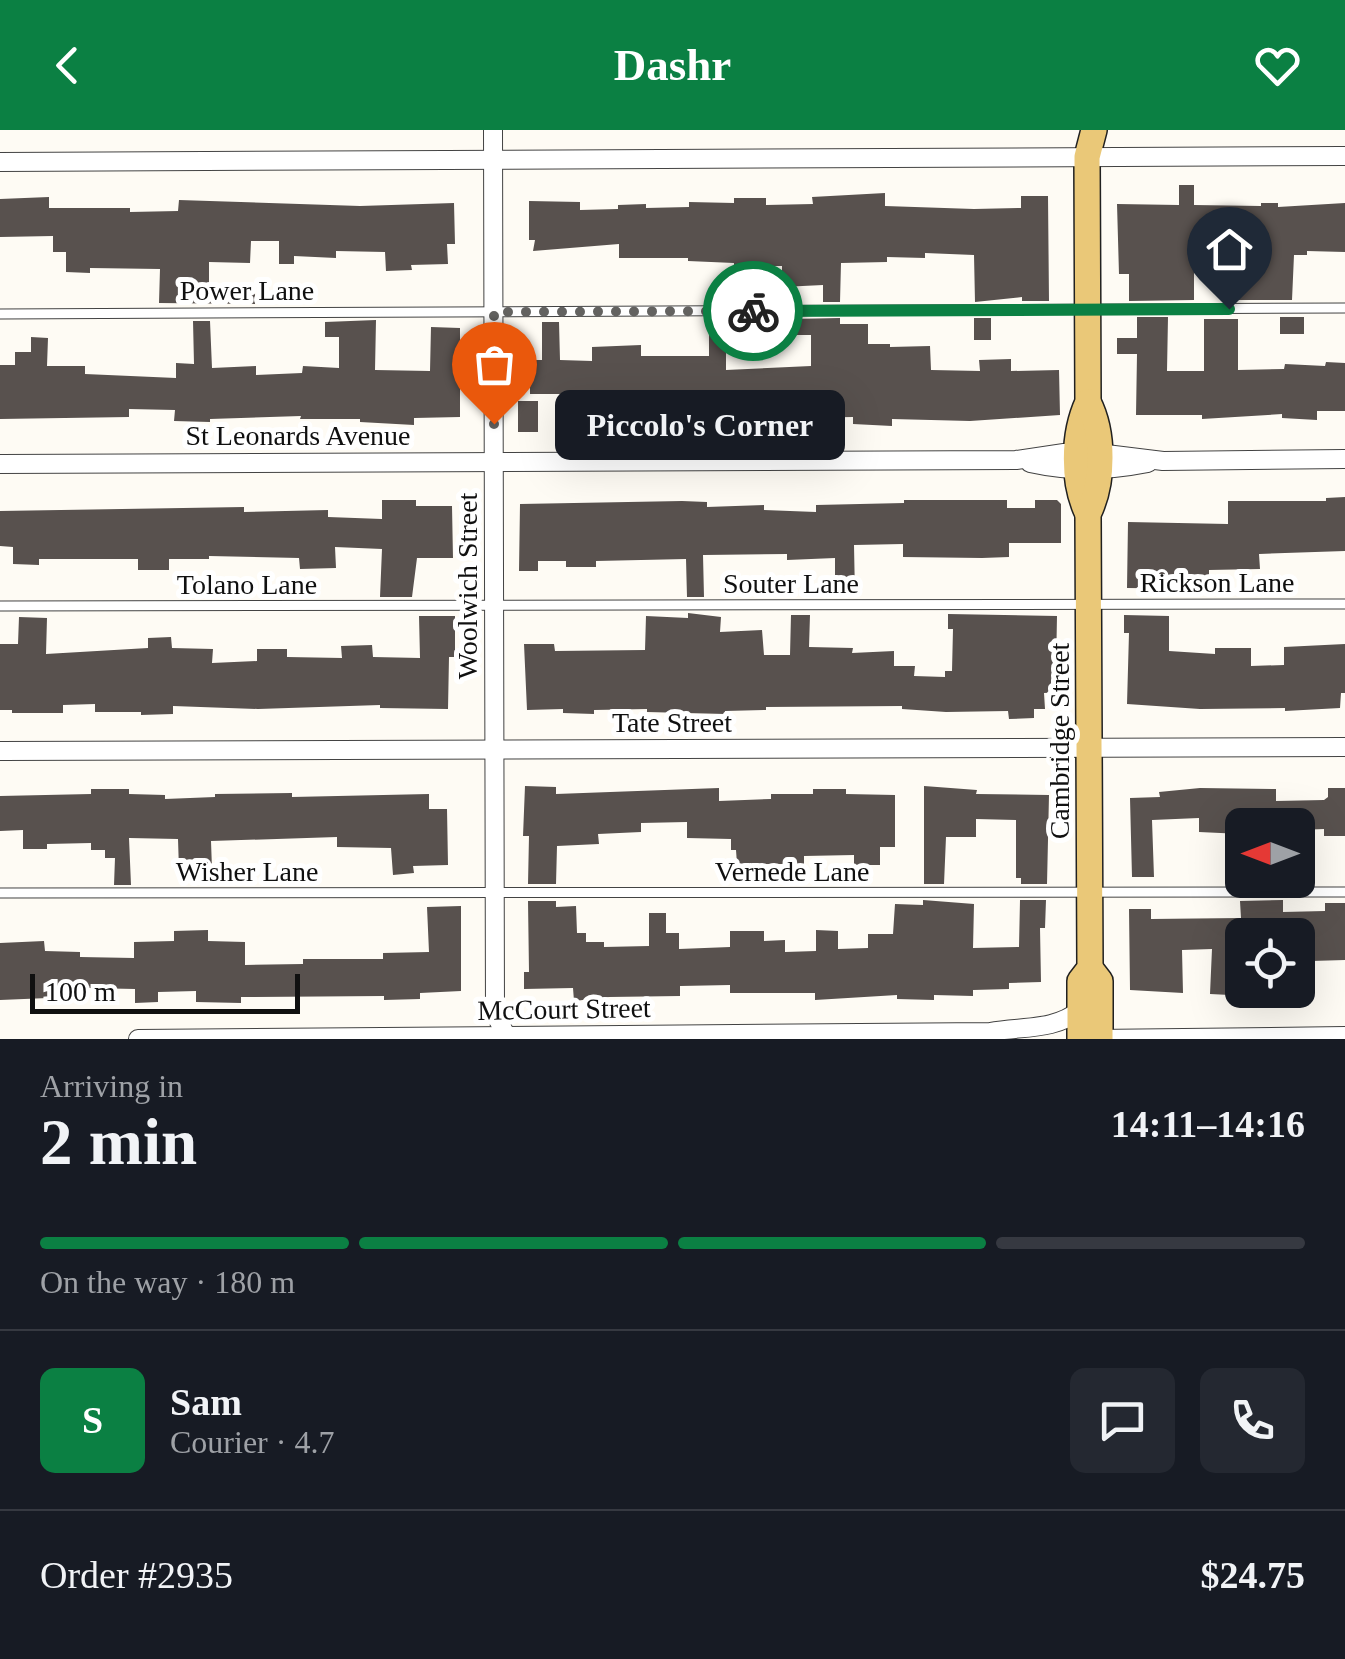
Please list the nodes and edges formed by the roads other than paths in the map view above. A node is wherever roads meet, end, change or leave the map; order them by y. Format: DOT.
graph roads {
  1 [pos="494,130"];
  2 [pos="1079,130"];
  3 [pos="1094,130"];
  4 [pos="1345,156"];
  5 [pos="1087,157"];
  6 [pos="494,161"];
  7 [pos="0,162"];
  8 [pos="1345,308"];
  9 [pos="1088,310"];
  10 [pos="494,312"];
  11 [pos="0,314"];
  12 [pos="1345,459"];
  13 [pos="494,461"];
  14 [pos="1088,462"];
  15 [pos="0,464"];
  16 [pos="1345,604"];
  17 [pos="1088,605"];
  18 [pos="0,606"];
  19 [pos="494,606"];
  20 [pos="1345,747"];
  21 [pos="1089,748"];
  22 [pos="0,750"];
  23 [pos="494,750"];
  24 [pos="1345,892"];
  25 [pos="0,893"];
  26 [pos="1090,893"];
  27 [pos="495,894"];
  28 [pos="1090,968"];
  29 [pos="1080,1010"];
  30 [pos="990,1032"];
  31 [pos="1338,1037"];
  32 [pos="508,1038"];
  33 [pos="1094,1038"];
  34 [pos="1232,1038"];
  35 [pos="138,1039"];
  36 [pos="1012,1039"];
  1 -- 6 [label="street, Woolwich Street"];
  2 -- 5 [label="main road, Cambridge Street"];
  3 -- 5 [label="main road, Cambridge Street"];
  4 -- 5 [label="street"];
  5 -- 6 [label="street"];
  5 -- 9 [label="main road, Cambridge Street"];
  6 -- 7 [label="street"];
  6 -- 10 [label="street, Woolwich Street"];
  8 -- 9 [label="lane, Power Lane"];
  9 -- 10 [label="lane, Power Lane"];
  9 -- 14 [label="main road, Cambridge Street"];
  10 -- 11 [label="lane, Power Lane"];
  10 -- 13 [label="street, Woolwich Street"];
  12 -- 14 [label="street, St Leonards Avenue"];
  13 -- 14 [label="street, St Leonards Avenue"];
  13 -- 15 [label="street, St Leonards Avenue"];
  13 -- 19 [label="street, Woolwich Street"];
  14 -- 17 [label="main road, Cambridge Street"];
  16 -- 17 [label="lane, Rickson Lane"];
  17 -- 19 [label="lane, Souter Lane"];
  17 -- 21 [label="main road, Cambridge Street"];
  18 -- 19 [label="lane, Tolano Lane"];
  19 -- 23 [label="street, Woolwich Street"];
  20 -- 21 [label="street, Tate Street"];
  21 -- 23 [label="street, Tate Street"];
  21 -- 26 [label="main road, Cambridge Street"];
  22 -- 23 [label="street, Tate Street"];
  23 -- 27 [label="street, Woolwich Street"];
  24 -- 26 [label="lane, Vernede Lane"];
  25 -- 27 [label="lane, Wisher Lane"];
  26 -- 27 [label="lane, Vernede Lane"];
  26 -- 28 [label="main road, Cambridge Street"];
  27 -- 32 [label="street, Woolwich Street"];
  28 -- 29 [label="main road, Cambridge Street"];
  28 -- 33 [label="main road, Cambridge Street"];
  29 -- 30 [label="street, McCourt Street"];
  29 -- 33 [label="main road, Cambridge Street"];
  30 -- 32 [label="street, McCourt Street"];
  30 -- 36 [label="street, McCourt Street"];
  31 -- 34 [label="street"];
  32 -- 35 [label="street, McCourt Street"];
  33 -- 34 [label="street"];
}
